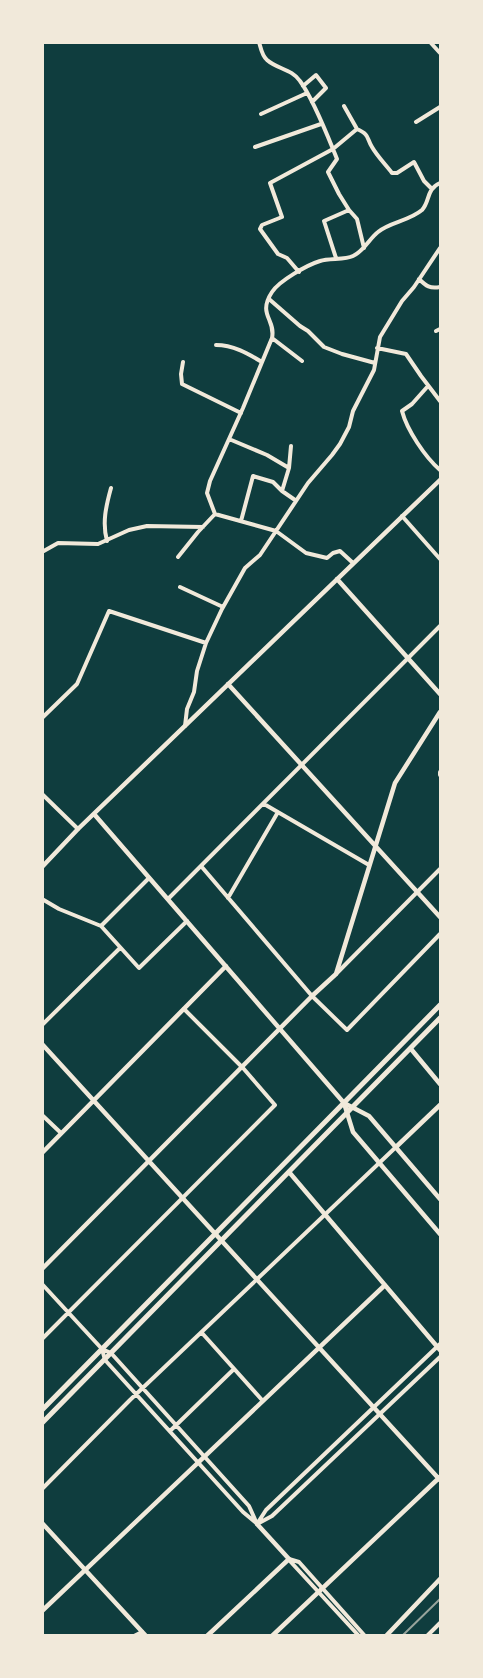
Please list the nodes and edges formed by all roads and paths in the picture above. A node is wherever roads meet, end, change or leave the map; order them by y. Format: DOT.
graph roads {
  1 [pos="260,42"];
  2 [pos="430,42"];
  3 [pos="440,53"];
  4 [pos="303,86"];
  5 [pos="307,93"];
  6 [pos="312,102"];
  7 [pos="344,106"];
  8 [pos="440,107"];
  9 [pos="261,114"];
  10 [pos="416,122"];
  11 [pos="321,124"];
  12 [pos="357,129"];
  13 [pos="255,147"];
  14 [pos="333,149"];
  15 [pos="440,183"];
  16 [pos="432,189"];
  17 [pos="350,210"];
  18 [pos="364,248"];
  19 [pos="440,248"];
  20 [pos="336,258"];
  21 [pos="298,272"];
  22 [pos="419,279"];
  23 [pos="440,287"];
  24 [pos="269,299"];
  25 [pos="272,338"];
  26 [pos="216,345"];
  27 [pos="377,348"];
  28 [pos="302,361"];
  29 [pos="183,362"];
  30 [pos="262,362"];
  31 [pos="375,363"];
  32 [pos="428,386"];
  33 [pos="440,401"];
  34 [pos="241,413"];
  35 [pos="229,439"];
  36 [pos="291,446"];
  37 [pos="290,468"];
  38 [pos="440,470"];
  39 [pos="440,480"];
  40 [pos="111,488"];
  41 [pos="282,491"];
  42 [pos="296,500"];
  43 [pos="216,514"];
  44 [pos="402,516"];
  45 [pos="240,521"];
  46 [pos="203,527"];
  47 [pos="276,531"];
  48 [pos="107,541"];
  49 [pos="42,552"];
  50 [pos="178,557"];
  51 [pos="440,559"];
  52 [pos="353,563"];
  53 [pos="337,579"];
  54 [pos="180,587"];
  55 [pos="223,607"];
  56 [pos="440,626"];
  57 [pos="206,643"];
  58 [pos="408,658"];
  59 [pos="228,684"];
  60 [pos="440,694"];
  61 [pos="440,712"];
  62 [pos="42,718"];
  63 [pos="184,726"];
  64 [pos="302,766"];
  65 [pos="42,794"];
  66 [pos="264,804"];
  67 [pos="278,812"];
  68 [pos="94,814"];
  69 [pos="78,829"];
  70 [pos="375,846"];
  71 [pos="369,865"];
  72 [pos="201,866"];
  73 [pos="42,868"];
  74 [pos="440,869"];
  75 [pos="149,878"];
  76 [pos="418,892"];
  77 [pos="228,898"];
  78 [pos="168,899"];
  79 [pos="42,900"];
  80 [pos="440,916"];
  81 [pos="187,921"];
  82 [pos="101,926"];
  83 [pos="440,934"];
  84 [pos="120,948"];
  85 [pos="226,966"];
  86 [pos="336,974"];
  87 [pos="312,996"];
  88 [pos="440,1004"];
  89 [pos="184,1009"];
  90 [pos="440,1018"];
  91 [pos="42,1025"];
  92 [pos="280,1029"];
  93 [pos="42,1044"];
  94 [pos="411,1049"];
  95 [pos="243,1068"];
  96 [pos="440,1084"];
  97 [pos="94,1100"];
  98 [pos="344,1103"];
  99 [pos="440,1105"];
  100 [pos="353,1107"];
  101 [pos="347,1113"];
  102 [pos="42,1115"];
  103 [pos="61,1133"];
  104 [pos="396,1148"];
  105 [pos="42,1152"];
  106 [pos="150,1161"];
  107 [pos="380,1163"];
  108 [pos="289,1172"];
  109 [pos="183,1198"];
  110 [pos="440,1199"];
  111 [pos="326,1215"];
  112 [pos="216,1234"];
  113 [pos="440,1234"];
  114 [pos="222,1241"];
  115 [pos="42,1269"];
  116 [pos="257,1279"];
  117 [pos="42,1284"];
  118 [pos="385,1284"];
  119 [pos="68,1313"];
  120 [pos="202,1333"];
  121 [pos="42,1339"];
  122 [pos="319,1347"];
  123 [pos="440,1347"];
  124 [pos="102,1349"];
  125 [pos="111,1353"];
  126 [pos="440,1357"];
  127 [pos="105,1360"];
  128 [pos="234,1369"];
  129 [pos="143,1388"];
  130 [pos="136,1394"];
  131 [pos="262,1400"];
  132 [pos="374,1407"];
  133 [pos="42,1410"];
  134 [pos="380,1414"];
  135 [pos="42,1423"];
  136 [pos="176,1425"];
  137 [pos="170,1431"];
  138 [pos="204,1456"];
  139 [pos="198,1462"];
  140 [pos="440,1479"];
  141 [pos="42,1489"];
  142 [pos="42,1523"];
  143 [pos="257,1524"];
  144 [pos="289,1559"];
  145 [pos="85,1570"];
  146 [pos="440,1578"];
  147 [pos="320,1590"];
  148 [pos="42,1611"];
  149 [pos="440,1623"];
  150 [pos="143,1634"];
  151 [pos="134,1636"];
  152 [pos="207,1636"];
  153 [pos="272,1636"];
  154 [pos="359,1636"];
  155 [pos="366,1636"];
  156 [pos="386,1636"];
  157 [pos="427,1636"];
  1 -- 4 [label="street"];
  2 -- 3 [label="street"];
  4 -- 5 [label="street"];
  4 -- 6 [label="street"];
  5 -- 6 [label="street"];
  5 -- 9 [label="street"];
  6 -- 11 [label="street"];
  7 -- 12 [label="street"];
  8 -- 10 [label="street"];
  11 -- 13 [label="street"];
  11 -- 14 [label="street"];
  12 -- 14 [label="street"];
  12 -- 16 [label="street"];
  14 -- 17 [label="street"];
  14 -- 21 [label="street"];
  15 -- 16 [label="street"];
  16 -- 18 [label="street"];
  17 -- 18 [label="street"];
  17 -- 20 [label="street"];
  18 -- 20 [label="street"];
  19 -- 22 [label="street"];
  20 -- 21 [label="street"];
  21 -- 24 [label="street"];
  22 -- 23 [label="street"];
  22 -- 27 [label="street"];
  24 -- 25 [label="street"];
  24 -- 31 [label="street"];
  25 -- 28 [label="street"];
  25 -- 30 [label="street"];
  26 -- 30 [label="street"];
  27 -- 31 [label="street"];
  27 -- 32 [label="street"];
  29 -- 34 [label="street"];
  30 -- 34 [label="street"];
  31 -- 42 [label="street"];
  32 -- 33 [label="street"];
  32 -- 38 [label="street"];
  34 -- 35 [label="street"];
  35 -- 37 [label="street"];
  35 -- 43 [label="street"];
  36 -- 37 [label="street"];
  37 -- 41 [label="street"];
  39 -- 44 [label="street"];
  40 -- 48 [label="street"];
  41 -- 42 [label="street"];
  41 -- 45 [label="street"];
  42 -- 47 [label="street"];
  43 -- 45 [label="street"];
  43 -- 46 [label="street"];
  44 -- 51 [label="street"];
  44 -- 52 [label="street"];
  45 -- 47 [label="street"];
  46 -- 48 [label="street"];
  46 -- 50 [label="street"];
  47 -- 52 [label="street"];
  47 -- 55 [label="street"];
  48 -- 49 [label="street"];
  52 -- 53 [label="street"];
  53 -- 58 [label="street"];
  53 -- 59 [label="street"];
  54 -- 55 [label="street"];
  55 -- 57 [label="street"];
  56 -- 58 [label="street"];
  57 -- 62 [label="street"];
  57 -- 63 [label="street"];
  58 -- 60 [label="street"];
  58 -- 64 [label="street"];
  59 -- 63 [label="street"];
  59 -- 64 [label="street"];
  61 -- 70 [label="street"];
  63 -- 68 [label="street"];
  64 -- 66 [label="street"];
  64 -- 70 [label="street"];
  65 -- 69 [label="street"];
  66 -- 67 [label="street"];
  66 -- 72 [label="street"];
  67 -- 71 [label="street"];
  67 -- 77 [label="street"];
  68 -- 69 [label="street"];
  68 -- 75 [label="street"];
  69 -- 73 [label="street"];
  70 -- 71 [label="street"];
  70 -- 76 [label="street"];
  71 -- 86 [label="street"];
  72 -- 77 [label="street"];
  72 -- 78 [label="street"];
  74 -- 76 [label="street"];
  75 -- 78 [label="street"];
  75 -- 82 [label="street"];
  76 -- 80 [label="street"];
  76 -- 86 [label="street"];
  77 -- 87 [label="street"];
  78 -- 81 [label="street"];
  79 -- 82 [label="street"];
  81 -- 84 [label="street"];
  81 -- 85 [label="street"];
  82 -- 84 [label="street"];
  83 -- 87 [label="street"];
  84 -- 91 [label="street"];
  85 -- 89 [label="street"];
  85 -- 92 [label="street"];
  86 -- 87 [label="street"];
  87 -- 92 [label="street"];
  88 -- 98 [label="main road"];
  89 -- 95 [label="street"];
  89 -- 97 [label="street"];
  90 -- 94 [label="main road"];
  92 -- 95 [label="street"];
  92 -- 98 [label="street"];
  93 -- 97 [label="street"];
  94 -- 96 [label="street"];
  94 -- 100 [label="main road"];
  95 -- 106 [label="street"];
  95 -- 109 [label="street"];
  97 -- 103 [label="street"];
  97 -- 106 [label="street"];
  98 -- 100 [label="street"];
  98 -- 101 [label="street"];
  98 -- 112 [label="main road"];
  99 -- 104 [label="street"];
  100 -- 101 [label="main road"];
  100 -- 104 [label="street"];
  101 -- 107 [label="street"];
  101 -- 108 [label="main road"];
  102 -- 103 [label="street"];
  103 -- 105 [label="street"];
  104 -- 107 [label="street"];
  104 -- 110 [label="street"];
  106 -- 109 [label="street"];
  106 -- 115 [label="street"];
  107 -- 111 [label="street"];
  107 -- 113 [label="street"];
  108 -- 111 [label="street"];
  108 -- 114 [label="main road"];
  109 -- 112 [label="street"];
  109 -- 119 [label="street"];
  111 -- 116 [label="street"];
  111 -- 118 [label="street"];
  112 -- 114 [label="street"];
  112 -- 124 [label="main road"];
  114 -- 116 [label="street"];
  114 -- 125 [label="main road"];
  116 -- 120 [label="street"];
  116 -- 122 [label="street"];
  117 -- 119 [label="street"];
  118 -- 122 [label="street"];
  118 -- 123 [label="street"];
  119 -- 121 [label="street"];
  119 -- 124 [label="street"];
  120 -- 128 [label="street"];
  120 -- 129 [label="street"];
  122 -- 131 [label="street"];
  122 -- 132 [label="street"];
  123 -- 132 [label="street"];
  124 -- 125 [label="street"];
  124 -- 127 [label="street"];
  124 -- 133 [label="main road"];
  125 -- 127 [label="main road"];
  125 -- 129 [label="street"];
  126 -- 134 [label="street"];
  127 -- 130 [label="street"];
  127 -- 135 [label="main road"];
  128 -- 131 [label="street"];
  128 -- 136 [label="street"];
  129 -- 130 [label="street"];
  129 -- 136 [label="street"];
  130 -- 137 [label="street"];
  130 -- 141 [label="street"];
  131 -- 138 [label="street"];
  132 -- 134 [label="street"];
  132 -- 143 [label="street"];
  134 -- 140 [label="street"];
  134 -- 143 [label="street"];
  136 -- 137 [label="street"];
  136 -- 138 [label="street"];
  137 -- 139 [label="street"];
  138 -- 139 [label="street"];
  138 -- 143 [label="street"];
  139 -- 143 [label="street"];
  139 -- 145 [label="street"];
  140 -- 147 [label="street"];
  142 -- 145 [label="street"];
  143 -- 144 [label="street"];
  144 -- 147 [label="street"];
  144 -- 152 [label="street"];
  145 -- 148 [label="street"];
  145 -- 150 [label="street"];
  146 -- 156 [label="street"];
  147 -- 153 [label="street"];
  147 -- 154 [label="street"];
  147 -- 155 [label="street"];
  149 -- 157 [label="street"];
  150 -- 151 [label="street"];
}
